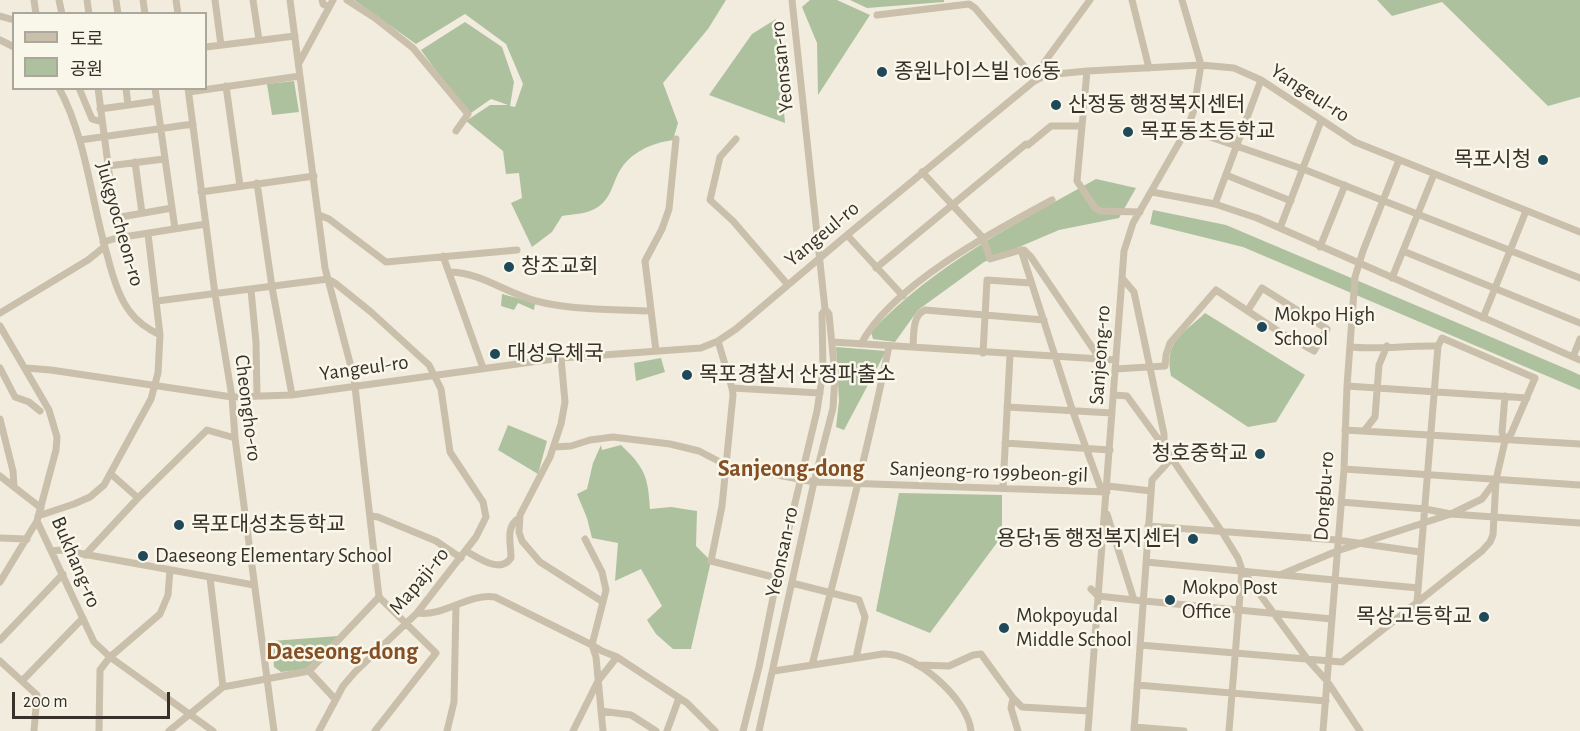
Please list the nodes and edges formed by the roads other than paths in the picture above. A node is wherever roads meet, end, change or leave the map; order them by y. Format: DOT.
graph roads {
  1 [pos="215,0"];
  2 [pos="253,0"];
  3 [pos="290,0"];
  4 [pos="322,0"];
  5 [pos="347,0"];
  6 [pos="792,0"];
  7 [pos="1090,0"];
  8 [pos="1132,0"];
  9 [pos="1182,0"];
  10 [pos="331,3"];
  11 [pos="877,15"];
  12 [pos="295,36"];
  13 [pos="259,40"];
  14 [pos="221,45"];
  15 [pos="207,47"];
  16 [pos="298,63"];
  17 [pos="1201,65"];
  18 [pos="1149,68"];
  19 [pos="1087,70"];
  20 [pos="300,76"];
  21 [pos="1041,77"];
  22 [pos="1261,80"];
  23 [pos="226,86"];
  24 [pos="207,88"];
  25 [pos="60,90"];
  26 [pos="80,90"];
  27 [pos="98,90"];
  28 [pos="126,90"];
  29 [pos="155,90"];
  30 [pos="189,90"];
  31 [pos="156,101"];
  32 [pos="128,105"];
  33 [pos="100,109"];
  34 [pos="1321,121"];
  35 [pos="102,122"];
  36 [pos="193,124"];
  37 [pos="1082,126"];
  38 [pos="160,129"];
  39 [pos="1187,129"];
  40 [pos="456,131"];
  41 [pos="104,136"];
  42 [pos="676,139"];
  43 [pos="736,139"];
  44 [pos="80,140"];
  45 [pos="1237,145"];
  46 [pos="164,159"];
  47 [pos="1399,160"];
  48 [pos="135,162"];
  49 [pos="108,166"];
  50 [pos="1303,169"];
  51 [pos="922,172"];
  52 [pos="1434,174"];
  53 [pos="1226,175"];
  54 [pos="314,176"];
  55 [pos="257,183"];
  56 [pos="1345,185"];
  57 [pos="240,186"];
  58 [pos="201,192"];
  59 [pos="1152,192"];
  60 [pos="1052,200"];
  61 [pos="1382,200"];
  62 [pos="1291,201"];
  63 [pos="952,204"];
  64 [pos="1215,204"];
  65 [pos="172,208"];
  66 [pos="1526,211"];
  67 [pos="1140,212"];
  68 [pos="142,213"];
  69 [pos="1418,214"];
  70 [pos="319,215"];
  71 [pos="206,224"];
  72 [pos="1280,228"];
  73 [pos="175,229"];
  74 [pos="1580,232"];
  75 [pos="148,234"];
  76 [pos="846,235"];
  77 [pos="983,238"];
  78 [pos="104,245"];
  79 [pos="1320,247"];
  80 [pos="517,250"];
  81 [pos="1021,250"];
  82 [pos="1510,250"];
  83 [pos="1403,251"];
  84 [pos="443,256"];
  85 [pos="818,259"];
  86 [pos="1359,264"];
  87 [pos="876,268"];
  88 [pos="449,272"];
  89 [pos="1122,278"];
  90 [pos="1392,278"];
  91 [pos="328,279"];
  92 [pos="1580,279"];
  93 [pos="1031,283"];
  94 [pos="788,285"];
  95 [pos="272,287"];
  96 [pos="1495,288"];
  97 [pos="251,290"];
  98 [pos="215,294"];
  99 [pos="903,296"];
  100 [pos="157,301"];
  101 [pos="825,309"];
  102 [pos="1248,310"];
  103 [pos="646,311"];
  104 [pos="0,313"];
  105 [pos="985,315"];
  106 [pos="1483,318"];
  107 [pos="1044,320"];
  108 [pos="1580,323"];
  109 [pos="0,327"];
  110 [pos="160,335"];
  111 [pos="1580,339"];
  112 [pos="718,341"];
  113 [pos="833,342"];
  114 [pos="861,344"];
  115 [pos="889,346"];
  116 [pos="1387,346"];
  117 [pos="1438,346"];
  118 [pos="913,347"];
  119 [pos="1350,347"];
  120 [pos="656,351"];
  121 [pos="983,352"];
  122 [pos="1010,354"];
  123 [pos="1056,357"];
  124 [pos="561,358"];
  125 [pos="1576,358"];
  126 [pos="1100,359"];
  127 [pos="1116,365"];
  128 [pos="0,368"];
  129 [pos="26,368"];
  130 [pos="483,368"];
  131 [pos="1150,368"];
  132 [pos="436,375"];
  133 [pos="354,386"];
  134 [pos="1347,386"];
  135 [pos="155,387"];
  136 [pos="732,388"];
  137 [pos="1377,388"];
  138 [pos="1435,391"];
  139 [pos="820,393"];
  140 [pos="292,395"];
  141 [pos="1114,395"];
  142 [pos="256,396"];
  143 [pos="1505,396"];
  144 [pos="231,397"];
  145 [pos="1527,398"];
  146 [pos="1007,407"];
  147 [pos="40,411"];
  148 [pos="1073,412"];
  149 [pos="1112,413"];
  150 [pos="0,419"];
  151 [pos="1345,430"];
  152 [pos="1364,431"];
  153 [pos="1431,435"];
  154 [pos="235,438"];
  155 [pos="1505,441"];
  156 [pos="1005,443"];
  157 [pos="1580,444"];
  158 [pos="554,447"];
  159 [pos="1164,447"];
  160 [pos="1085,448"];
  161 [pos="1110,450"];
  162 [pos="1172,458"];
  163 [pos="726,465"];
  164 [pos="1344,469"];
  165 [pos="111,474"];
  166 [pos="1428,475"];
  167 [pos="0,476"];
  168 [pos="801,480"];
  169 [pos="1496,480"];
  170 [pos="814,482"];
  171 [pos="857,484"];
  172 [pos="1580,485"];
  173 [pos="14,486"];
  174 [pos="1003,487"];
  175 [pos="1107,489"];
  176 [pos="1151,491"];
  177 [pos="138,498"];
  178 [pos="1341,502"];
  179 [pos="41,508"];
  180 [pos="1425,509"];
  181 [pos="1106,510"];
  182 [pos="1451,514"];
  183 [pos="371,516"];
  184 [pos="38,518"];
  185 [pos="519,518"];
  186 [pos="1494,518"];
  187 [pos="1423,522"];
  188 [pos="1580,522"];
  189 [pos="1148,526"];
  190 [pos="1222,532"];
  191 [pos="0,538"];
  192 [pos="27,539"];
  193 [pos="585,539"];
  194 [pos="1337,540"];
  195 [pos="1362,543"];
  196 [pos="52,551"];
  197 [pos="466,551"];
  198 [pos="1336,551"];
  199 [pos="1420,552"];
  200 [pos="85,555"];
  201 [pos="461,558"];
  202 [pos="1146,562"];
  203 [pos="170,570"];
  204 [pos="1242,570"];
  205 [pos="63,574"];
  206 [pos="1280,575"];
  207 [pos="210,578"];
  208 [pos="777,578"];
  209 [pos="1334,581"];
  210 [pos="0,582"];
  211 [pos="792,583"];
  212 [pos="255,585"];
  213 [pos="1418,588"];
  214 [pos="1091,589"];
  215 [pos="830,592"];
  216 [pos="1098,596"];
  217 [pos="379,597"];
  218 [pos="1134,600"];
  219 [pos="1143,601"];
  220 [pos="603,602"];
  221 [pos="1417,602"];
  222 [pos="456,605"];
  223 [pos="1238,611"];
  224 [pos="417,613"];
  225 [pos="1275,614"];
  226 [pos="83,618"];
  227 [pos="1332,619"];
  228 [pos="406,623"];
  229 [pos="0,640"];
  230 [pos="592,645"];
  231 [pos="1140,645"];
  232 [pos="1236,653"];
  233 [pos="110,657"];
  234 [pos="617,657"];
  235 [pos="856,658"];
  236 [pos="1308,660"];
  237 [pos="0,661"];
  238 [pos="1329,663"];
  239 [pos="812,665"];
  240 [pos="917,665"];
  241 [pos="774,670"];
  242 [pos="309,671"];
  243 [pos="268,678"];
  244 [pos="22,681"];
  245 [pos="598,681"];
  246 [pos="1328,681"];
  247 [pos="1137,685"];
  248 [pos="223,687"];
  249 [pos="1233,692"];
  250 [pos="679,698"];
  251 [pos="1013,698"];
  252 [pos="335,699"];
  253 [pos="1326,701"];
  254 [pos="601,711"];
  255 [pos="1089,711"];
  256 [pos="190,713"];
  257 [pos="1134,729"];
  258 [pos="34,731"];
  259 [pos="99,731"];
  260 [pos="169,731"];
  261 [pos="213,731"];
  262 [pos="274,731"];
  263 [pos="319,731"];
  264 [pos="375,731"];
  265 [pos="447,731"];
  266 [pos="573,731"];
  267 [pos="603,731"];
  268 [pos="656,731"];
  269 [pos="668,731"];
  270 [pos="715,731"];
  271 [pos="742,731"];
  272 [pos="759,731"];
  273 [pos="971,731"];
  274 [pos="1018,731"];
  275 [pos="1088,731"];
  276 [pos="1184,731"];
  277 [pos="1229,731"];
  278 [pos="1323,731"];
  279 [pos="1360,731"];
  1 -- 14 [label="street"];
  2 -- 13 [label="street"];
  3 -- 12 [label="street"];
  4 -- 10 [label="street"];
  5 -- 40 [label="street"];
  6 -- 85 [label="street, Yeonsan-ro"];
  7 -- 21 [label="street"];
  8 -- 18 [label="street"];
  9 -- 17 [label="street, Sanjeong-ro"];
  10 -- 16 [label="street"];
  11 -- 21 [label="street"];
  12 -- 13 [label="street"];
  12 -- 16 [label="street"];
  13 -- 14 [label="street"];
  14 -- 15 [label="street"];
  16 -- 20 [label="street"];
  17 -- 18 [label="street, Yangeul-ro"];
  17 -- 22 [label="street, Yangeul-ro"];
  17 -- 39 [label="street, Sanjeong-ro"];
  18 -- 19 [label="street, Yangeul-ro"];
  19 -- 21 [label="street, Yangeul-ro"];
  19 -- 37 [label="street"];
  20 -- 23 [label="street"];
  20 -- 54 [label="street"];
  21 -- 51 [label="street, Yangeul-ro"];
  22 -- 34 [label="street, Yangeul-ro"];
  22 -- 45 [label="street"];
  23 -- 24 [label="street"];
  23 -- 57 [label="street"];
  25 -- 44 [label="street, Jukgyocheon-ro"];
  26 -- 35 [label="street"];
  27 -- 33 [label="street"];
  28 -- 32 [label="street"];
  29 -- 31 [label="street"];
  30 -- 36 [label="street, Cheongho-ro"];
  31 -- 32 [label="street"];
  31 -- 38 [label="street"];
  32 -- 33 [label="street"];
  33 -- 35 [label="street"];
  34 -- 47 [label="street, Yangeul-ro"];
  34 -- 50 [label="street"];
  35 -- 41 [label="street"];
  36 -- 38 [label="street"];
  36 -- 58 [label="street, Cheongho-ro"];
  37 -- 63 [label="street"];
  37 -- 67 [label="street"];
  38 -- 41 [label="street"];
  38 -- 46 [label="street"];
  39 -- 45 [label="street"];
  39 -- 59 [label="street, Sanjeong-ro"];
  41 -- 44 [label="street"];
  41 -- 49 [label="street"];
  42 -- 120 [label="street"];
  43 -- 94 [label="street"];
  44 -- 78 [label="street, Jukgyocheon-ro"];
  45 -- 50 [label="street"];
  45 -- 53 [label="street"];
  46 -- 48 [label="street"];
  46 -- 65 [label="street"];
  47 -- 52 [label="street, Yangeul-ro"];
  47 -- 61 [label="street, Dongbu-ro"];
  48 -- 49 [label="street"];
  48 -- 68 [label="street"];
  49 -- 68 [label="street"];
  50 -- 56 [label="street"];
  50 -- 62 [label="street"];
  51 -- 63 [label="street"];
  51 -- 76 [label="street, Yangeul-ro"];
  52 -- 66 [label="street, Yangeul-ro"];
  52 -- 69 [label="street"];
  53 -- 62 [label="street"];
  53 -- 64 [label="street"];
  54 -- 55 [label="street"];
  54 -- 70 [label="street"];
  55 -- 57 [label="street"];
  55 -- 95 [label="street"];
  56 -- 61 [label="street"];
  56 -- 79 [label="street"];
  57 -- 58 [label="street"];
  58 -- 71 [label="street, Cheongho-ro"];
  59 -- 64 [label="street"];
  59 -- 67 [label="street, Sanjeong-ro"];
  60 -- 77 [label="street"];
  61 -- 69 [label="street"];
  61 -- 86 [label="street, Dongbu-ro"];
  62 -- 72 [label="street"];
  63 -- 77 [label="street"];
  63 -- 87 [label="street"];
  64 -- 72 [label="street"];
  65 -- 68 [label="street"];
  65 -- 73 [label="street"];
  66 -- 74 [label="street, Yangeul-ro"];
  66 -- 82 [label="street"];
  67 -- 89 [label="street, Sanjeong-ro"];
  69 -- 82 [label="street"];
  69 -- 83 [label="street"];
  70 -- 84 [label="street"];
  70 -- 91 [label="street"];
  71 -- 73 [label="street"];
  71 -- 98 [label="street, Cheongho-ro"];
  72 -- 79 [label="street"];
  73 -- 75 [label="street"];
  75 -- 78 [label="street"];
  75 -- 100 [label="street"];
  76 -- 85 [label="street, Yangeul-ro"];
  76 -- 87 [label="street"];
  77 -- 81 [label="street"];
  77 -- 99 [label="street"];
  78 -- 104 [label="street"];
  78 -- 110 [label="street, Jukgyocheon-ro"];
  79 -- 86 [label="street"];
  80 -- 84 [label="street"];
  81 -- 93 [label="street"];
  81 -- 126 [label="street"];
  82 -- 92 [label="street"];
  82 -- 96 [label="street"];
  83 -- 90 [label="street"];
  83 -- 96 [label="street"];
  84 -- 88 [label="street"];
  85 -- 94 [label="street, Yangeul-ro"];
  85 -- 101 [label="street, Yeonsan-ro"];
  86 -- 90 [label="street"];
  86 -- 119 [label="street, Dongbu-ro"];
  87 -- 99 [label="street"];
  88 -- 103 [label="street"];
  88 -- 130 [label="street"];
  89 -- 127 [label="street, Sanjeong-ro"];
  89 -- 131 [label="street"];
  90 -- 106 [label="street"];
  91 -- 95 [label="street"];
  91 -- 132 [label="street"];
  91 -- 133 [label="street"];
  93 -- 105 [label="street"];
  93 -- 107 [label="street"];
  94 -- 112 [label="street, Yangeul-ro"];
  95 -- 97 [label="street"];
  95 -- 140 [label="street"];
  96 -- 106 [label="street"];
  96 -- 108 [label="street"];
  97 -- 98 [label="street"];
  97 -- 142 [label="street"];
  98 -- 100 [label="street"];
  98 -- 144 [label="street, Cheongho-ro"];
  99 -- 114 [label="street"];
  100 -- 110 [label="street"];
  101 -- 113 [label="street, Yeonsan-ro"];
  101 -- 139 [label="street, Yeonsan-ro"];
  102 -- 102 [label="street"];
  102 -- 131 [label="street"];
  105 -- 107 [label="street"];
  105 -- 118 [label="street"];
  105 -- 121 [label="street"];
  106 -- 125 [label="street"];
  107 -- 123 [label="street"];
  109 -- 129 [label="street, Bukhang-ro"];
  110 -- 135 [label="street"];
  111 -- 125 [label="street"];
  112 -- 120 [label="street, Yangeul-ro"];
  112 -- 136 [label="street"];
  113 -- 114 [label="street"];
  113 -- 170 [label="street, Yeonsan-ro"];
  114 -- 115 [label="street"];
  115 -- 118 [label="street"];
  115 -- 171 [label="street"];
  116 -- 117 [label="street"];
  116 -- 119 [label="street"];
  116 -- 137 [label="street"];
  117 -- 138 [label="street"];
  117 -- 145 [label="street"];
  118 -- 121 [label="street"];
  119 -- 134 [label="street, Dongbu-ro"];
  120 -- 124 [label="street, Yangeul-ro"];
  121 -- 122 [label="street"];
  122 -- 123 [label="street"];
  122 -- 146 [label="street"];
  123 -- 126 [label="street"];
  123 -- 148 [label="street"];
  124 -- 130 [label="street, Yangeul-ro"];
  124 -- 158 [label="street"];
  126 -- 127 [label="street"];
  127 -- 131 [label="street"];
  127 -- 141 [label="street, Sanjeong-ro"];
  128 -- 147 [label="street"];
  129 -- 135 [label="street, Yangeul-ro"];
  129 -- 179 [label="street, Bukhang-ro"];
  130 -- 132 [label="street, Yangeul-ro"];
  131 -- 159 [label="street"];
  132 -- 133 [label="street, Yangeul-ro"];
  132 -- 197 [label="street, Mapaji-ro"];
  133 -- 140 [label="street, Yangeul-ro"];
  133 -- 183 [label="street"];
  134 -- 137 [label="street"];
  134 -- 151 [label="street, Dongbu-ro"];
  135 -- 144 [label="street, Yangeul-ro"];
  135 -- 165 [label="street"];
  136 -- 139 [label="street"];
  136 -- 163 [label="street"];
  137 -- 138 [label="street"];
  137 -- 152 [label="street"];
  138 -- 143 [label="street"];
  138 -- 153 [label="street"];
  139 -- 168 [label="street, Yeonsan-ro"];
  140 -- 142 [label="street, Yangeul-ro"];
  141 -- 149 [label="street, Sanjeong-ro"];
  141 -- 159 [label="street"];
  142 -- 144 [label="street, Yangeul-ro"];
  143 -- 145 [label="street"];
  143 -- 155 [label="street"];
  144 -- 154 [label="street, Cheongho-ro"];
  145 -- 155 [label="street"];
  146 -- 148 [label="street"];
  146 -- 156 [label="street"];
  148 -- 149 [label="street"];
  148 -- 160 [label="street"];
  149 -- 161 [label="street, Sanjeong-ro"];
  150 -- 173 [label="street"];
  151 -- 152 [label="street"];
  151 -- 164 [label="street, Dongbu-ro"];
  152 -- 153 [label="street"];
  153 -- 155 [label="street"];
  153 -- 166 [label="street"];
  154 -- 177 [label="street"];
  154 -- 212 [label="street, Cheongho-ro"];
  155 -- 157 [label="street"];
  155 -- 169 [label="street"];
  156 -- 160 [label="street"];
  156 -- 174 [label="street"];
  158 -- 163 [label="street, Sanjeong-ro 199beon-gil"];
  158 -- 185 [label="street"];
  159 -- 162 [label="street"];
  160 -- 161 [label="street"];
  160 -- 175 [label="street"];
  161 -- 175 [label="street, Sanjeong-ro"];
  162 -- 176 [label="street"];
  162 -- 190 [label="street"];
  163 -- 168 [label="street, Sanjeong-ro 199beon-gil"];
  163 -- 208 [label="street"];
  164 -- 166 [label="street"];
  164 -- 178 [label="street, Dongbu-ro"];
  165 -- 177 [label="street"];
  165 -- 184 [label="street"];
  166 -- 169 [label="street"];
  166 -- 180 [label="street"];
  167 -- 173 [label="street"];
  168 -- 170 [label="street, Sanjeong-ro 199beon-gil"];
  168 -- 208 [label="street, Yeonsan-ro"];
  169 -- 172 [label="street"];
  169 -- 182 [label="street"];
  169 -- 186 [label="street"];
  170 -- 171 [label="street, Sanjeong-ro 199beon-gil"];
  170 -- 211 [label="street, Yeonsan-ro"];
  171 -- 174 [label="street, Sanjeong-ro 199beon-gil"];
  171 -- 215 [label="street"];
  173 -- 179 [label="street"];
  174 -- 175 [label="street, Sanjeong-ro 199beon-gil"];
  175 -- 176 [label="street, Sanjeong-ro 199beon-gil"];
  175 -- 181 [label="street, Sanjeong-ro"];
  176 -- 189 [label="street"];
  177 -- 200 [label="street"];
  178 -- 180 [label="street"];
  178 -- 194 [label="street, Dongbu-ro"];
  179 -- 184 [label="street, Bukhang-ro"];
  180 -- 182 [label="street"];
  180 -- 187 [label="street"];
  181 -- 216 [label="street, Sanjeong-ro"];
  181 -- 218 [label="street"];
  182 -- 186 [label="street"];
  182 -- 187 [label="street"];
  183 -- 201 [label="street"];
  183 -- 217 [label="street"];
  184 -- 192 [label="street"];
  184 -- 196 [label="street, Bukhang-ro"];
  185 -- 197 [label="street"];
  185 -- 220 [label="street"];
  186 -- 188 [label="street"];
  186 -- 221 [label="street"];
  187 -- 195 [label="street"];
  187 -- 199 [label="street"];
  189 -- 190 [label="street"];
  189 -- 202 [label="street"];
  190 -- 194 [label="street"];
  190 -- 204 [label="street"];
  191 -- 192 [label="street"];
  192 -- 210 [label="street"];
  193 -- 220 [label="street"];
  194 -- 195 [label="street"];
  194 -- 198 [label="street, Dongbu-ro"];
  195 -- 198 [label="street"];
  195 -- 199 [label="street"];
  196 -- 200 [label="street"];
  196 -- 205 [label="street, Bukhang-ro"];
  197 -- 201 [label="street, Mapaji-ro"];
  198 -- 206 [label="street"];
  198 -- 209 [label="street, Dongbu-ro"];
  199 -- 213 [label="street"];
  200 -- 203 [label="street"];
  201 -- 224 [label="street, Mapaji-ro"];
  202 -- 204 [label="street"];
  202 -- 219 [label="street"];
  203 -- 207 [label="street"];
  203 -- 233 [label="street"];
  204 -- 206 [label="street"];
  204 -- 223 [label="street"];
  204 -- 225 [label="street"];
  205 -- 226 [label="street, Bukhang-ro"];
  205 -- 229 [label="street"];
  206 -- 209 [label="street"];
  207 -- 212 [label="street"];
  207 -- 248 [label="street"];
  208 -- 271 [label="street, Yeonsan-ro"];
  209 -- 213 [label="street"];
  209 -- 227 [label="street, Dongbu-ro"];
  211 -- 215 [label="street"];
  211 -- 241 [label="street, Yeonsan-ro"];
  212 -- 243 [label="street, Cheongho-ro"];
  213 -- 221 [label="street"];
  214 -- 216 [label="street"];
  215 -- 235 [label="street"];
  215 -- 239 [label="street"];
  216 -- 218 [label="street"];
  216 -- 255 [label="street, Sanjeong-ro"];
  217 -- 228 [label="street"];
  217 -- 242 [label="street"];
  218 -- 219 [label="street"];
  219 -- 223 [label="street"];
  219 -- 231 [label="street"];
  220 -- 230 [label="street"];
  221 -- 238 [label="street"];
  222 -- 224 [label="street"];
  222 -- 230 [label="street"];
  222 -- 265 [label="street"];
  223 -- 225 [label="street"];
  223 -- 232 [label="street"];
  224 -- 228 [label="street, Mapaji-ro"];
  225 -- 227 [label="street"];
  225 -- 236 [label="street"];
  226 -- 233 [label="street, Bukhang-ro"];
  226 -- 244 [label="street"];
  227 -- 238 [label="street, Dongbu-ro"];
  228 -- 252 [label="street, Mapaji-ro"];
  228 -- 264 [label="street"];
  230 -- 234 [label="street"];
  230 -- 245 [label="street"];
  231 -- 232 [label="street"];
  231 -- 247 [label="street"];
  232 -- 236 [label="street"];
  232 -- 249 [label="street"];
  233 -- 256 [label="street, Bukhang-ro"];
  233 -- 259 [label="street"];
  234 -- 245 [label="street"];
  234 -- 250 [label="street"];
  235 -- 239 [label="street"];
  235 -- 240 [label="street"];
  236 -- 238 [label="street"];
  236 -- 246 [label="street"];
  237 -- 244 [label="street"];
  238 -- 246 [label="street, Dongbu-ro"];
  239 -- 241 [label="street"];
  240 -- 251 [label="street"];
  240 -- 273 [label="street"];
  241 -- 272 [label="street, Yeonsan-ro"];
  242 -- 243 [label="street"];
  242 -- 252 [label="street"];
  243 -- 248 [label="street"];
  243 -- 262 [label="street, Cheongho-ro"];
  244 -- 258 [label="street"];
  245 -- 254 [label="street"];
  245 -- 266 [label="street"];
  246 -- 253 [label="street, Dongbu-ro"];
  246 -- 279 [label="street"];
  247 -- 249 [label="street"];
  247 -- 257 [label="street"];
  248 -- 256 [label="street"];
  249 -- 253 [label="street"];
  249 -- 277 [label="street"];
  250 -- 269 [label="street"];
  250 -- 270 [label="street"];
  251 -- 255 [label="street"];
  251 -- 274 [label="street"];
  252 -- 263 [label="street, Mapaji-ro"];
  253 -- 278 [label="street, Dongbu-ro"];
  254 -- 267 [label="street"];
  254 -- 268 [label="street"];
  255 -- 275 [label="street, Sanjeong-ro"];
  256 -- 260 [label="street"];
  256 -- 261 [label="street, Bukhang-ro"];
  257 -- 276 [label="street"];
}
